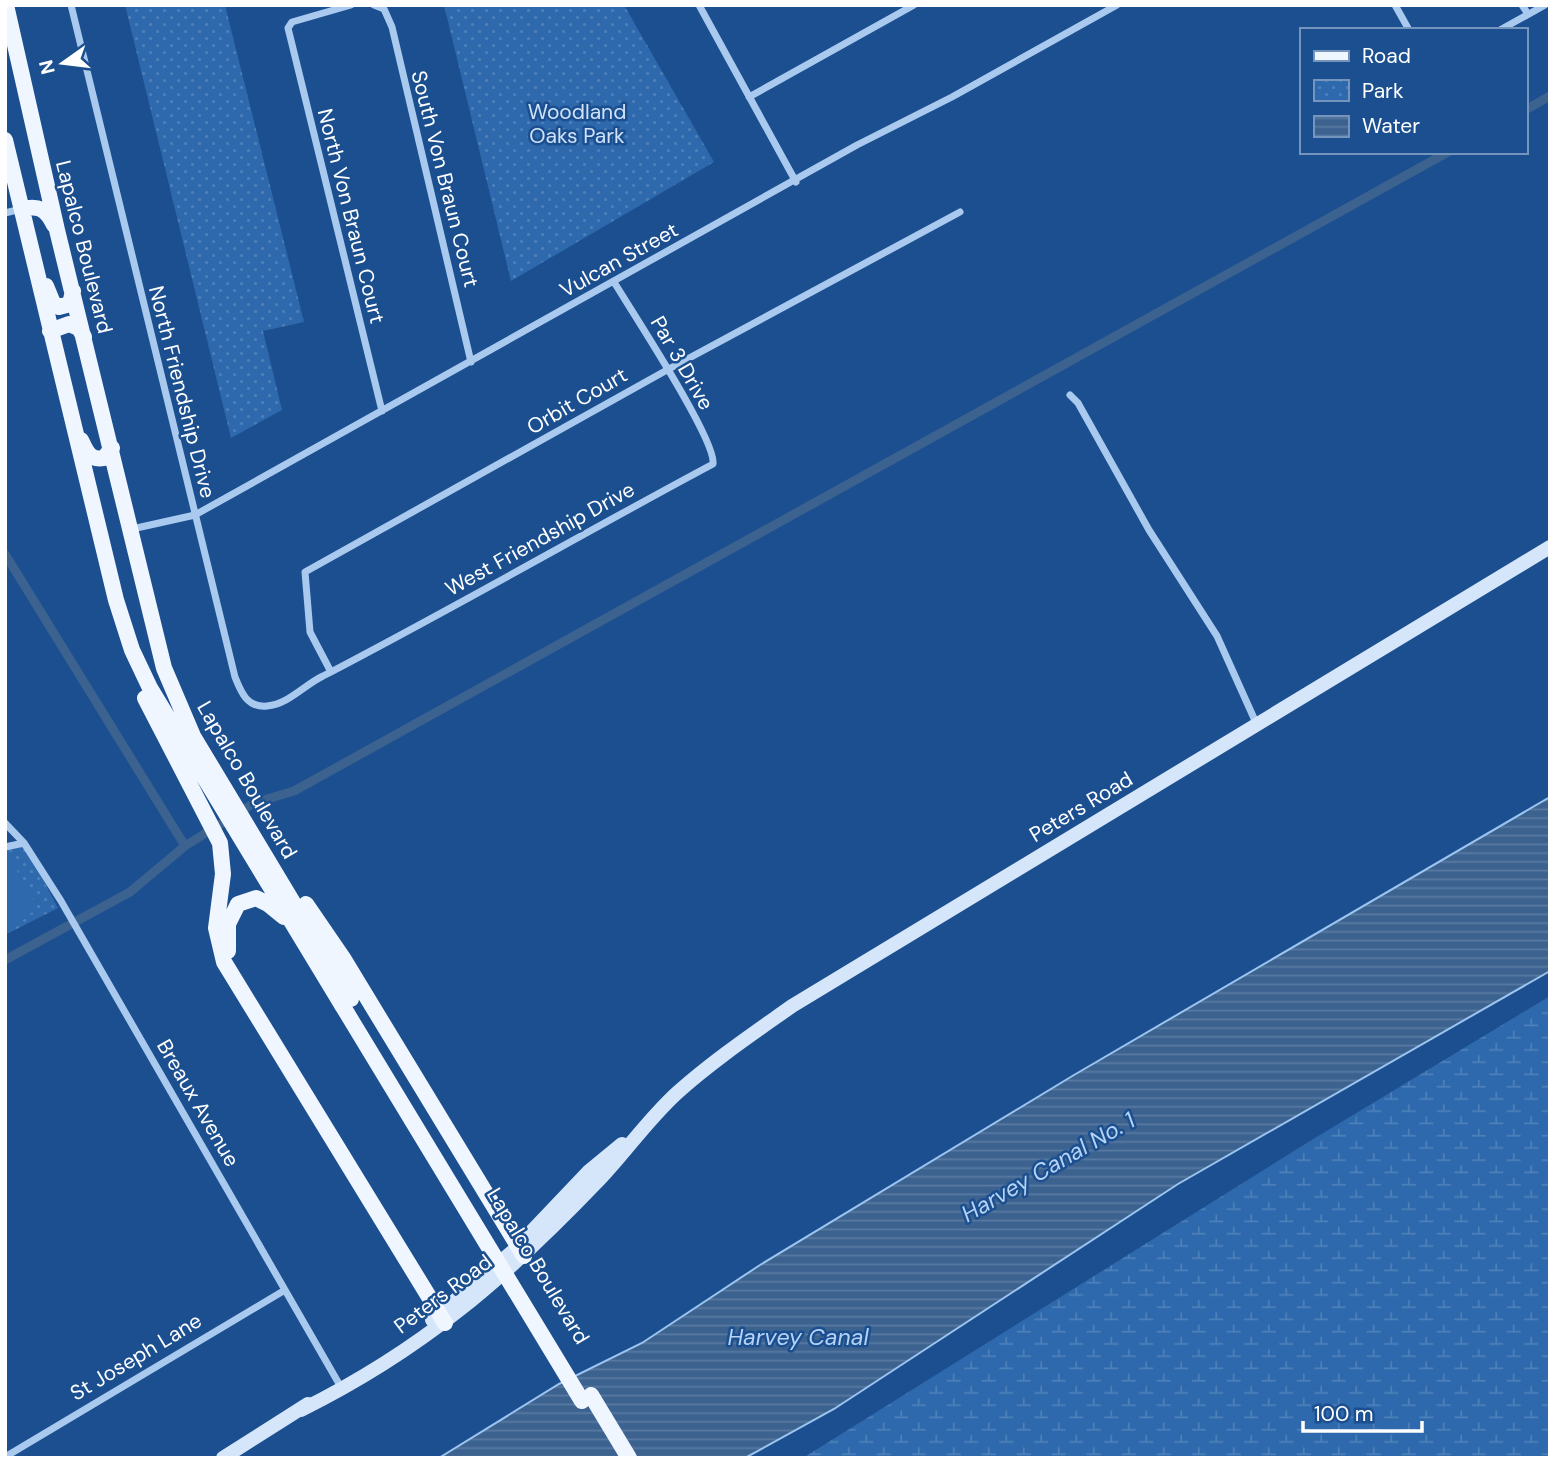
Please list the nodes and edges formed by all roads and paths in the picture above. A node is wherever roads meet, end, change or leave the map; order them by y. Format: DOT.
graph roads {
  1 [pos="6,5"];
  2 [pos="71,5"];
  3 [pos="351,5"];
  4 [pos="699,5"];
  5 [pos="914,5"];
  6 [pos="1117,5"];
  7 [pos="1395,5"];
  8 [pos="1522,5"];
  9 [pos="1545,5"];
  10 [pos="377,7"];
  11 [pos="1528,15"];
  12 [pos="1408,28"];
  13 [pos="1504,28"];
  14 [pos="749,97"];
  15 [pos="5,140"];
  16 [pos="796,182"];
  17 [pos="22,209"];
  18 [pos="960,212"];
  19 [pos="5,213"];
  20 [pos="57,230"];
  21 [pos="29,242"];
  22 [pos="614,282"];
  23 [pos="73,291"];
  24 [pos="50,331"];
  25 [pos="84,337"];
  26 [pos="471,362"];
  27 [pos="667,370"];
  28 [pos="1070,395"];
  29 [pos="382,411"];
  30 [pos="71,415"];
  31 [pos="112,448"];
  32 [pos="713,464"];
  33 [pos="195,516"];
  34 [pos="132,529"];
  35 [pos="1550,547"];
  36 [pos="106,558"];
  37 [pos="139,562"];
  38 [pos="331,672"];
  39 [pos="323,676"];
  40 [pos="1257,724"];
  41 [pos="221,807"];
  42 [pos="5,822"];
  43 [pos="242,829"];
  44 [pos="24,843"];
  45 [pos="5,847"];
  46 [pos="295,928"];
  47 [pos="235,977"];
  48 [pos="347,1002"];
  49 [pos="521,1252"];
  50 [pos="285,1290"];
  51 [pos="442,1319"];
  52 [pos="338,1382"];
  53 [pos="300,1410"];
  54 [pos="5,1457"];
  55 [pos="223,1458"];
  56 [pos="617,1458"];
  57 [pos="629,1458"];
  1 -- 20 [label="main road, Lapalco Boulevard"];
  2 -- 33 [label="street, North Friendship Drive"];
  3 -- 29 [label="street, North Von Braun Court"];
  4 -- 14 [label="street"];
  5 -- 14 [label="street"];
  6 -- 16 [label="street, Vulcan Street"];
  7 -- 12 [label="street"];
  8 -- 11 [label="street"];
  9 -- 11 [label="street"];
  10 -- 26 [label="street, South Von Braun Court"];
  11 -- 13 [label="street"];
  14 -- 16 [label="street"];
  15 -- 17 [label="main road"];
  16 -- 22 [label="street, Vulcan Street"];
  17 -- 19 [label="street"];
  17 -- 20 [label="main road"];
  17 -- 21 [label="main road"];
  18 -- 27 [label="street, Orbit Court"];
  20 -- 23 [label="main road, Lapalco Boulevard"];
  21 -- 23 [label="main road"];
  21 -- 24 [label="main road"];
  22 -- 26 [label="street, Vulcan Street"];
  22 -- 27 [label="street, Par 3 Drive"];
  23 -- 25 [label="main road, Lapalco Boulevard"];
  24 -- 25 [label="main road"];
  24 -- 30 [label="main road"];
  25 -- 31 [label="main road, Lapalco Boulevard"];
  26 -- 29 [label="street, Vulcan Street"];
  27 -- 32 [label="street, Par 3 Drive"];
  27 -- 38 [label="street, Orbit Court"];
  28 -- 40 [label="street"];
  29 -- 33 [label="street, Vulcan Street"];
  30 -- 31 [label="main road"];
  30 -- 36 [label="main road"];
  31 -- 34 [label="main road, Lapalco Boulevard"];
  32 -- 38 [label="street, West Friendship Drive"];
  33 -- 34 [label="street, Vulcan Street"];
  33 -- 39 [label="street, North Friendship Drive"];
  34 -- 37 [label="main road, Lapalco Boulevard"];
  35 -- 40 [label="main road, Peters Road"];
  36 -- 37 [label="main road"];
  36 -- 41 [label="main road"];
  37 -- 41 [label="main road, Lapalco Boulevard"];
  38 -- 39 [label="street, West Friendship Drive"];
  40 -- 49 [label="main road, Peters Road"];
  41 -- 43 [label="main road, Lapalco Boulevard"];
  41 -- 47 [label="main road"];
  42 -- 44 [label="street, Breaux Avenue"];
  43 -- 46 [label="main road, Lapalco Boulevard"];
  43 -- 48 [label="main road, Lapalco Boulevard"];
  43 -- 49 [label="main road"];
  44 -- 45 [label="street"];
  44 -- 50 [label="street, Breaux Avenue"];
  46 -- 47 [label="main road"];
  46 -- 48 [label="main road, Lapalco Boulevard"];
  47 -- 51 [label="main road"];
  48 -- 56 [label="main road, Lapalco Boulevard, bridge"];
  48 -- 57 [label="main road, Lapalco Boulevard"];
  49 -- 51 [label="main road, Peters Road"];
  50 -- 52 [label="street, Breaux Avenue"];
  50 -- 54 [label="street, St Joseph Lane"];
  51 -- 52 [label="main road, Peters Road"];
  51 -- 53 [label="main road, Peters Road"];
  52 -- 53 [label="main road, Peters Road"];
  53 -- 55 [label="main road, Peters Road"];
}
